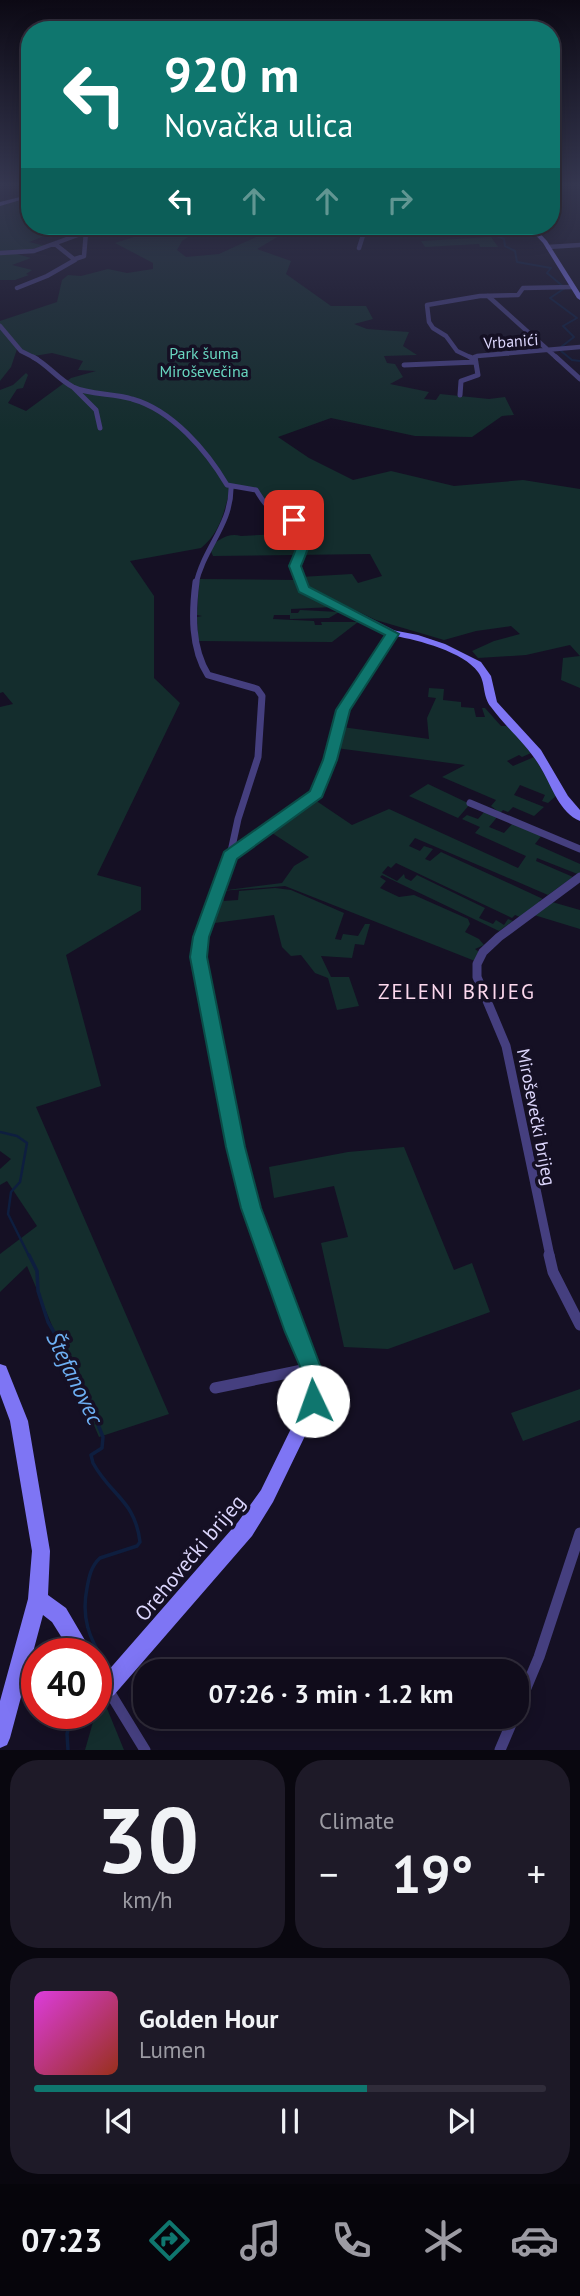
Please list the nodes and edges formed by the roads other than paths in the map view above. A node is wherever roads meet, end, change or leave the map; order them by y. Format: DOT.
graph roads {
  1 [pos="64,268"];
  2 [pos="558,268"];
  3 [pos="567,287"];
  4 [pos="17,289"];
  5 [pos="488,296"];
  6 [pos="580,298"];
  7 [pos="0,326"];
  8 [pos="580,347"];
  9 [pos="548,351"];
  10 [pos="475,360"];
  11 [pos="404,365"];
  12 [pos="580,379"];
  13 [pos="73,387"];
  14 [pos="460,395"];
  15 [pos="100,428"];
  16 [pos="231,486"];
  17 [pos="392,634"];
  18 [pos="470,803"];
  19 [pos="580,817"];
  20 [pos="580,849"];
  21 [pos="230,856"];
  22 [pos="580,877"];
  23 [pos="580,1325"];
  24 [pos="312,1368"];
  25 [pos="0,1372"];
  26 [pos="215,1388"];
  27 [pos="580,1533"];
  28 [pos="38,1599"];
  29 [pos="73,1638"];
  30 [pos="112,1668"];
  31 [pos="529,1681"];
  32 [pos="112,1698"];
  33 [pos="509,1729"];
  34 [pos="0,1738"];
  35 [pos="145,1750"];
  36 [pos="500,1750"];
  1 -- 4 [label="street"];
  2 -- 3 [label="street"];
  3 -- 5 [label="street"];
  3 -- 6 [label="street"];
  5 -- 9 [label="street"];
  5 -- 10 [label="street"];
  7 -- 13 [label="street"];
  8 -- 9 [label="street, Vrbanići"];
  9 -- 10 [label="street, Vrbanići"];
  9 -- 12 [label="street"];
  10 -- 11 [label="street"];
  10 -- 14 [label="street, Vrbanići"];
  13 -- 15 [label="street"];
  13 -- 16 [label="street"];
  16 -- 17 [label="street"];
  16 -- 21 [label="street"];
  17 -- 19 [label="street"];
  17 -- 21 [label="street"];
  18 -- 20 [label="street"];
  21 -- 24 [label="street, Orehovečki brijeg"];
  22 -- 23 [label="street, Miroševečki brijeg"];
  24 -- 26 [label="street"];
  24 -- 30 [label="street, Orehovečki brijeg"];
  25 -- 28 [label="street"];
  27 -- 31 [label="street"];
  28 -- 29 [label="street"];
  28 -- 34 [label="street"];
  32 -- 35 [label="street"];
  33 -- 36 [label="street"];
}
